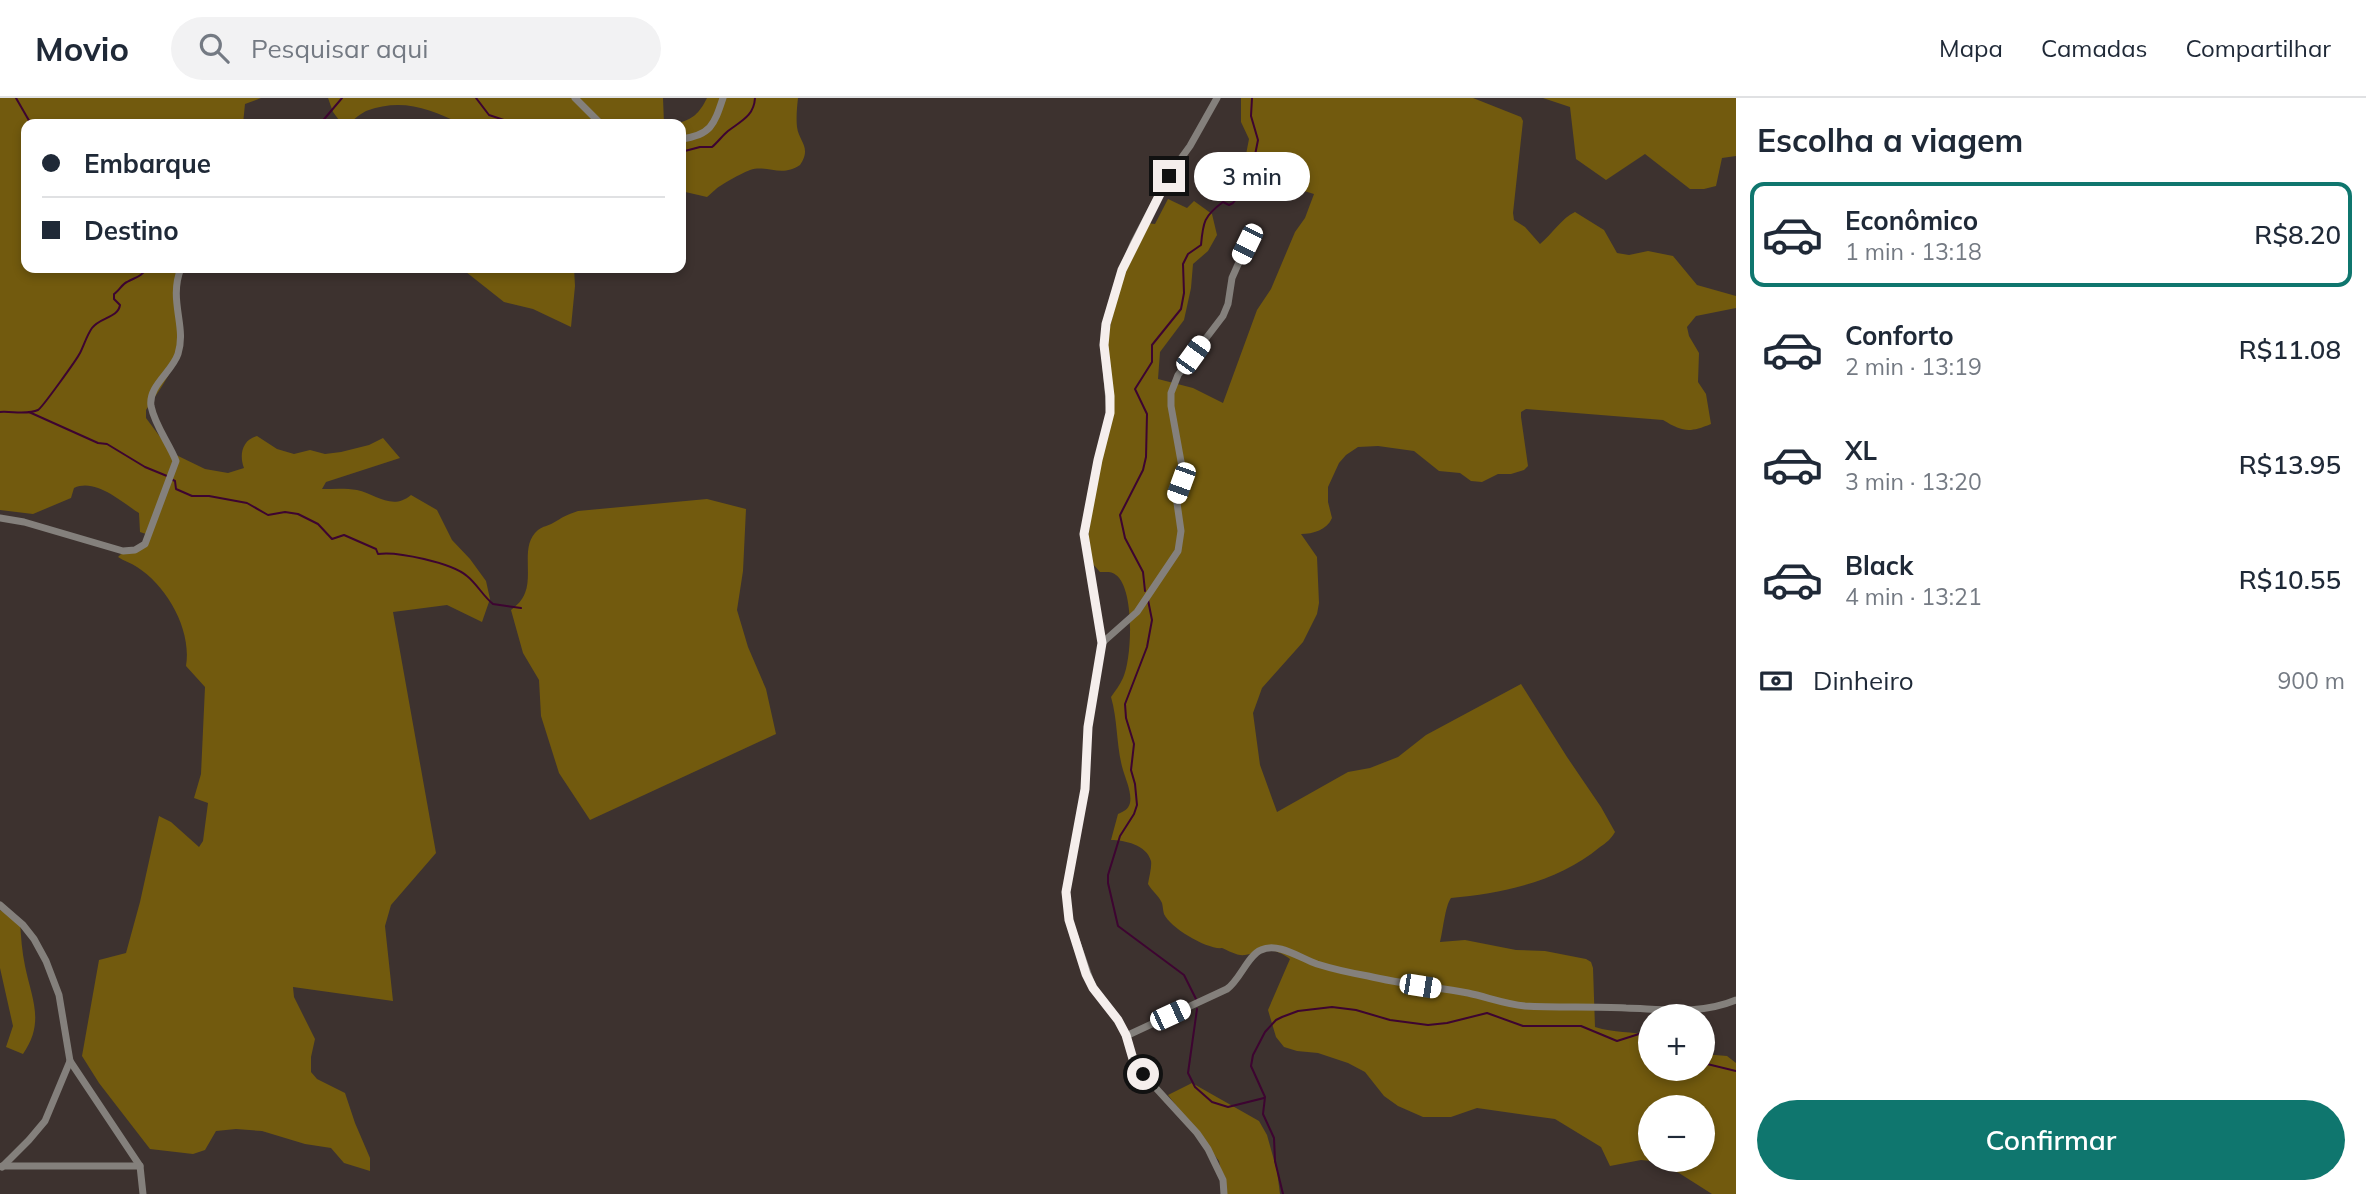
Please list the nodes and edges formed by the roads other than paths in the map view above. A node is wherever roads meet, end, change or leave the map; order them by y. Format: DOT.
graph roads {
  1 [pos="575,98"];
  2 [pos="723,98"];
  3 [pos="1217,98"];
  4 [pos="596,119"];
  5 [pos="686,138"];
  6 [pos="1247,244"];
  7 [pos="180,273"];
  8 [pos="0,518"];
  9 [pos="1102,643"];
  10 [pos="0,905"];
  11 [pos="1736,1000"];
  12 [pos="1126,1035"];
  13 [pos="70,1060"];
  14 [pos="140,1166"];
  15 [pos="1,1167"];
  16 [pos="143,1194"];
  17 [pos="1224,1194"];
  1 -- 4 [label="street"];
  2 -- 5 [label="street"];
  3 -- 9 [label="street"];
  6 -- 9 [label="street"];
  7 -- 8 [label="street"];
  9 -- 12 [label="street"];
  10 -- 13 [label="street"];
  11 -- 12 [label="street"];
  12 -- 17 [label="street"];
  13 -- 14 [label="street"];
  13 -- 15 [label="street"];
  14 -- 15 [label="street"];
  14 -- 16 [label="street"];
}
